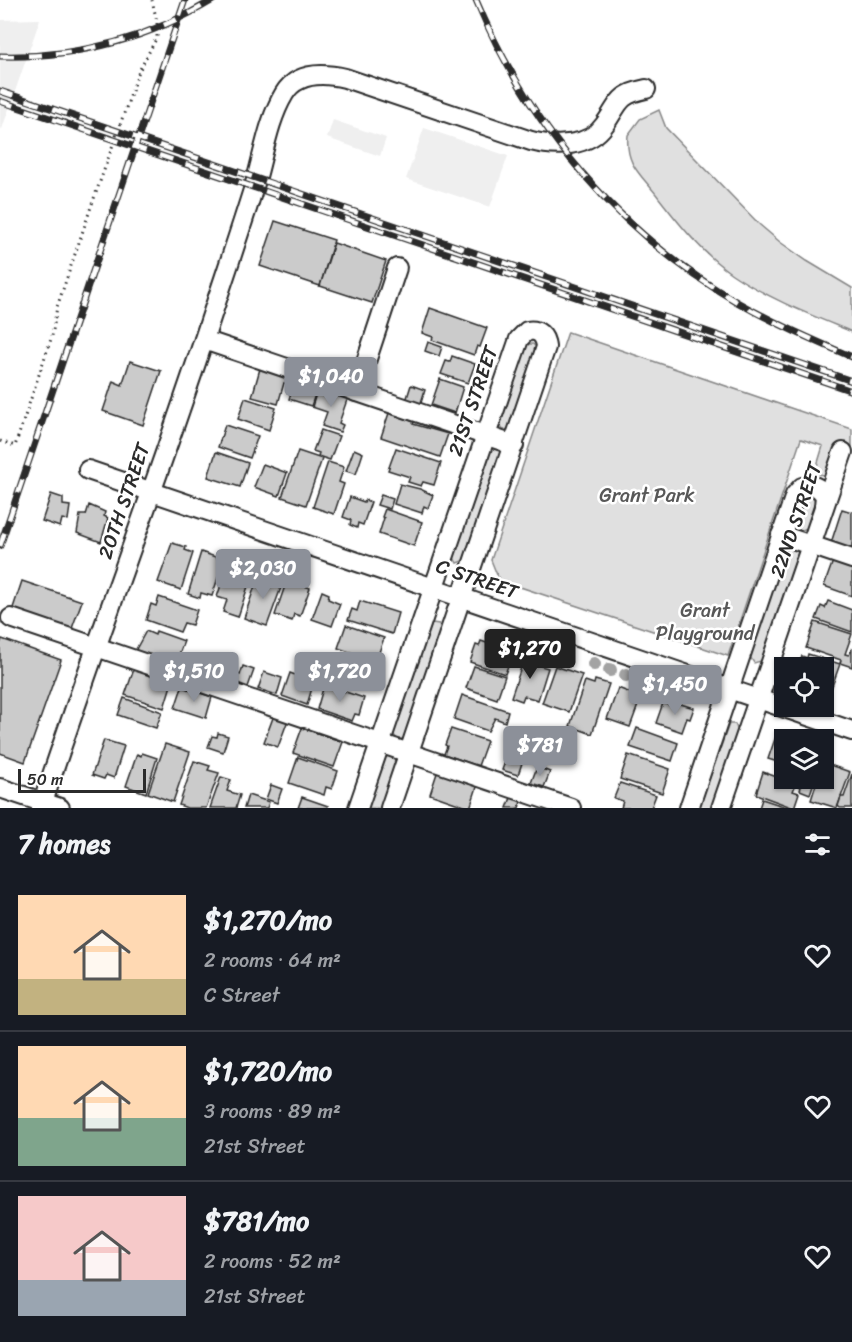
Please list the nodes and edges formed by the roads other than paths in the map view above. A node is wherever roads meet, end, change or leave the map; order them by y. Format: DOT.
graph roads {
  1 [pos="646,89"];
  2 [pos="397,268"];
  3 [pos="204,340"];
  4 [pos="356,392"];
  5 [pos="485,434"];
  6 [pos="514,445"];
  7 [pos="843,452"];
  8 [pos="88,470"];
  9 [pos="150,492"];
  10 [pos="824,506"];
  11 [pos="781,535"];
  12 [pos="811,545"];
  13 [pos="852,559"];
  14 [pos="432,588"];
  15 [pos="462,597"];
  16 [pos="11,618"];
  17 [pos="97,646"];
  18 [pos="729,689"];
  19 [pos="758,698"];
  20 [pos="852,731"];
  21 [pos="380,742"];
  22 [pos="408,752"];
  23 [pos="0,788"];
  24 [pos="48,806"];
  25 [pos="358,808"];
  26 [pos="390,808"];
  27 [pos="571,808"];
  28 [pos="689,808"];
  29 [pos="721,808"];
  1 -- 3 [label="street, 20TH STREET"];
  2 -- 4 [label="street"];
  3 -- 4 [label="street"];
  3 -- 9 [label="street, 20TH STREET"];
  4 -- 5 [label="street"];
  5 -- 6 [label="street"];
  5 -- 6 [label="street, 21ST STREET"];
  5 -- 14 [label="street, 21ST STREET"];
  6 -- 15 [label="street, 21ST STREET"];
  7 -- 10 [label="street, 22ND STREET"];
  8 -- 9 [label="street, C STREET"];
  9 -- 14 [label="street, C STREET"];
  9 -- 17 [label="street, 20TH STREET"];
  10 -- 11 [label="street, 22ND STREET"];
  10 -- 12 [label="street, 22ND STREET"];
  11 -- 12 [label="street"];
  11 -- 18 [label="street, 22ND STREET"];
  12 -- 13 [label="street"];
  12 -- 19 [label="street, 22ND STREET"];
  14 -- 15 [label="street, C STREET"];
  14 -- 21 [label="street, 21ST STREET"];
  15 -- 18 [label="street, C STREET"];
  15 -- 22 [label="street, 21ST STREET"];
  16 -- 17 [label="street"];
  17 -- 21 [label="street"];
  17 -- 24 [label="street, 20TH STREET"];
  18 -- 19 [label="street, C STREET"];
  18 -- 28 [label="street, 22ND STREET"];
  19 -- 20 [label="street, C STREET"];
  19 -- 29 [label="street, 22ND STREET"];
  21 -- 22 [label="street"];
  21 -- 25 [label="street, 21ST STREET"];
  22 -- 26 [label="street, 21ST STREET"];
  22 -- 27 [label="street"];
  23 -- 24 [label="street"];
}
